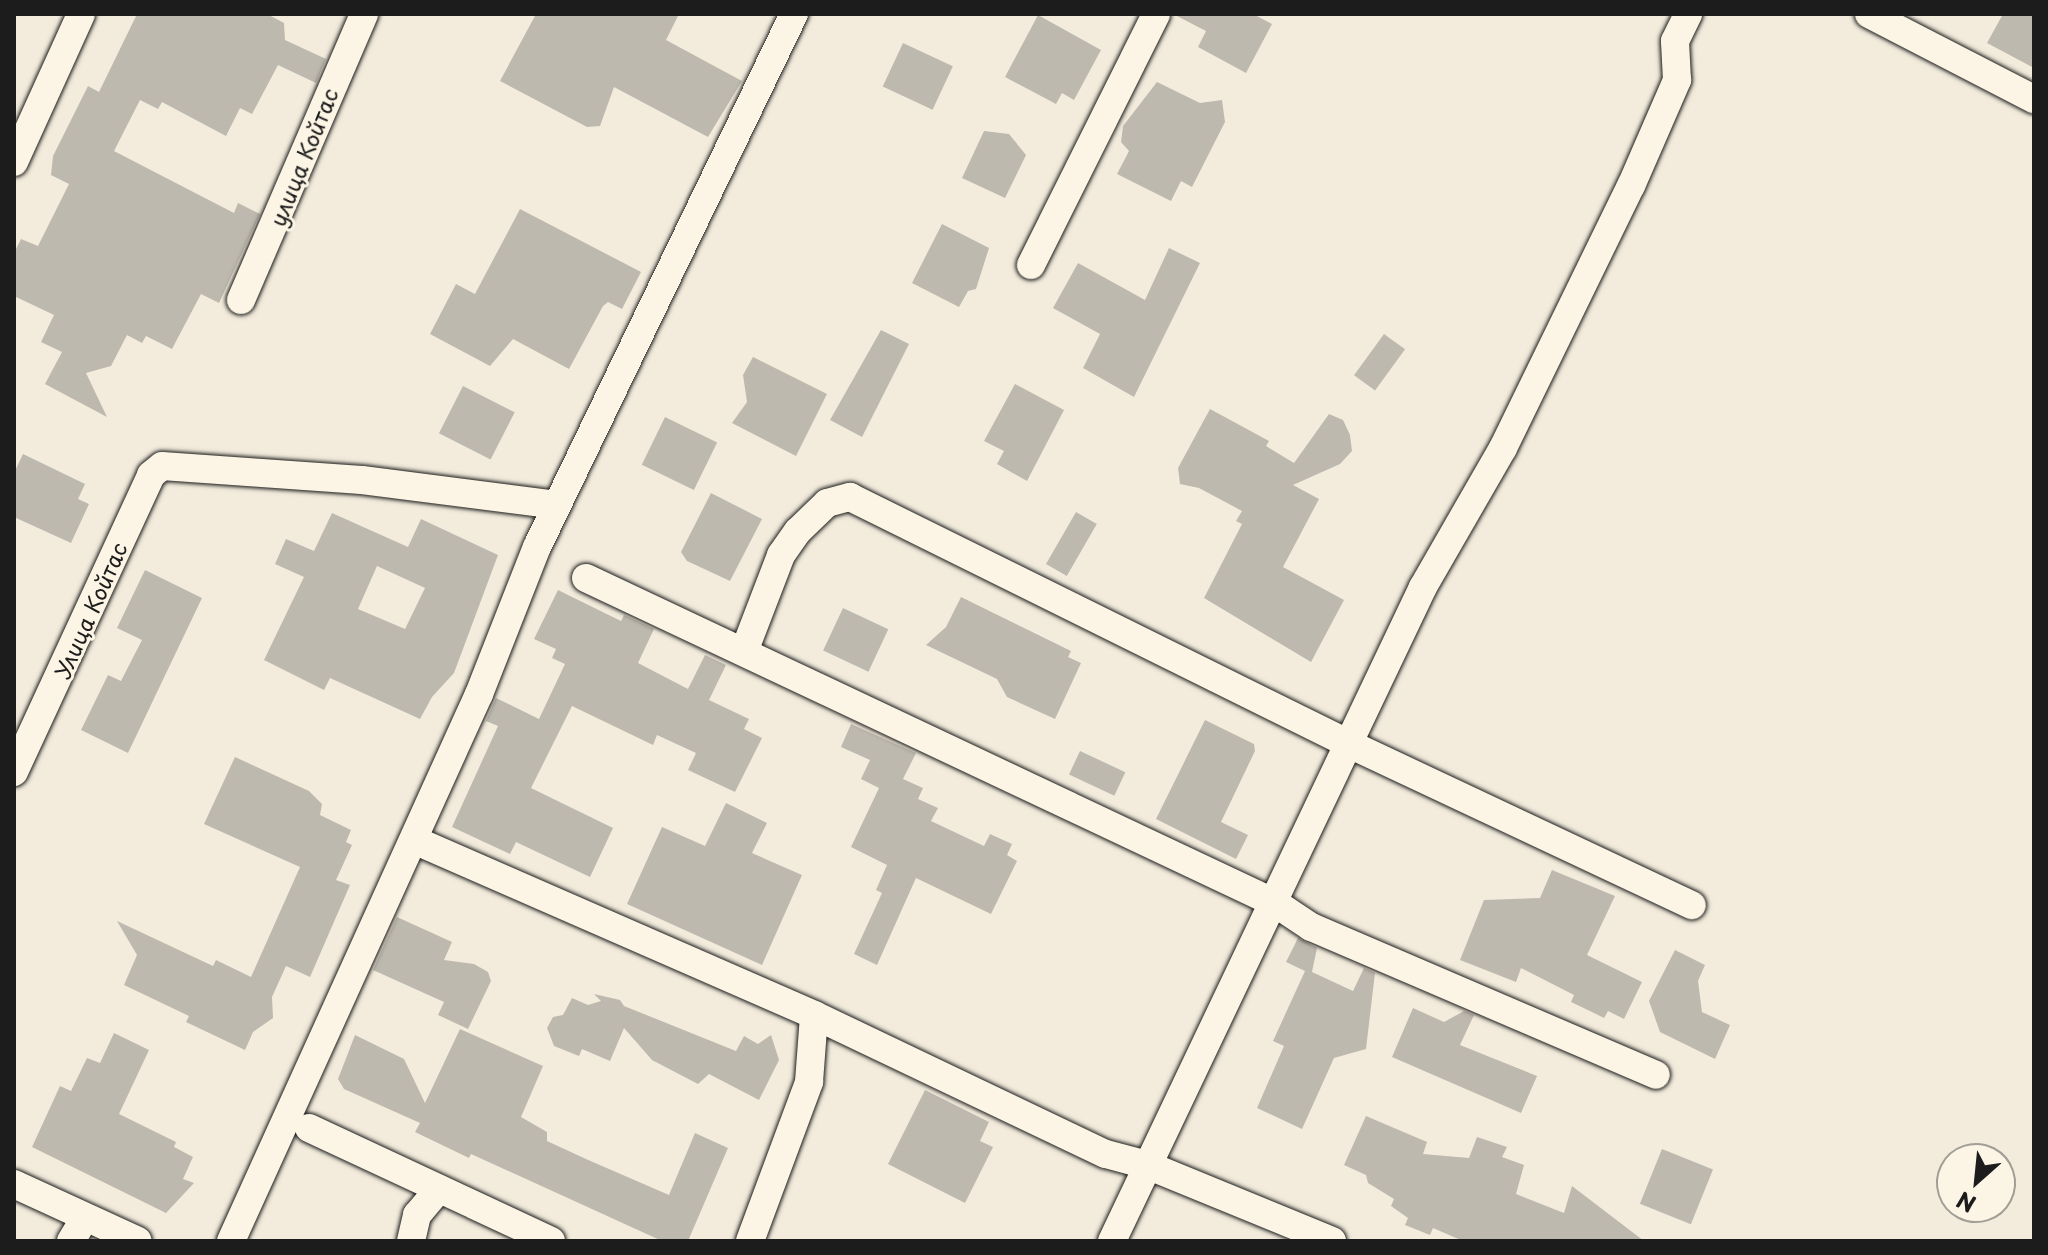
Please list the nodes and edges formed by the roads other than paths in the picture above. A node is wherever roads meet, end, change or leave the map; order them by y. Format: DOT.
graph roads {
  1 [pos="81,14"];
  2 [pos="364,14"];
  3 [pos="794,14"];
  4 [pos="1156,14"];
  5 [pos="1688,14"];
  6 [pos="1869,14"];
  7 [pos="2034,99"];
  8 [pos="14,162"];
  9 [pos="1031,265"];
  10 [pos="241,300"];
  11 [pos="556,505"];
  12 [pos="586,578"];
  13 [pos="745,649"];
  14 [pos="1347,743"];
  15 [pos="14,772"];
  16 [pos="414,840"];
  17 [pos="1275,903"];
  18 [pos="1692,905"];
  19 [pos="814,1015"];
  20 [pos="1656,1075"];
  21 [pos="309,1128"];
  22 [pos="1147,1165"];
  23 [pos="14,1184"];
  24 [pos="439,1189"];
  25 [pos="78,1230"];
  26 [pos="138,1241"];
  27 [pos="231,1241"];
  28 [pos="411,1241"];
  29 [pos="551,1241"];
  30 [pos="750,1241"];
  31 [pos="1112,1241"];
  32 [pos="1332,1241"];
  1 -- 8 [label="street"];
  2 -- 10 [label="street, улица Койтас"];
  3 -- 11 [label="street"];
  4 -- 9 [label="street"];
  5 -- 14 [label="street"];
  6 -- 7 [label="street"];
  11 -- 15 [label="street, Улица Койтас"];
  11 -- 16 [label="street"];
  12 -- 13 [label="street"];
  13 -- 14 [label="street"];
  13 -- 17 [label="street"];
  14 -- 17 [label="street"];
  14 -- 18 [label="street"];
  16 -- 19 [label="street"];
  16 -- 27 [label="street"];
  17 -- 20 [label="street"];
  17 -- 22 [label="street"];
  19 -- 22 [label="street"];
  19 -- 30 [label="street"];
  21 -- 24 [label="street"];
  22 -- 31 [label="street"];
  22 -- 32 [label="street"];
  23 -- 25 [label="street"];
  24 -- 28 [label="street"];
  24 -- 29 [label="street"];
  25 -- 26 [label="street"];
}
